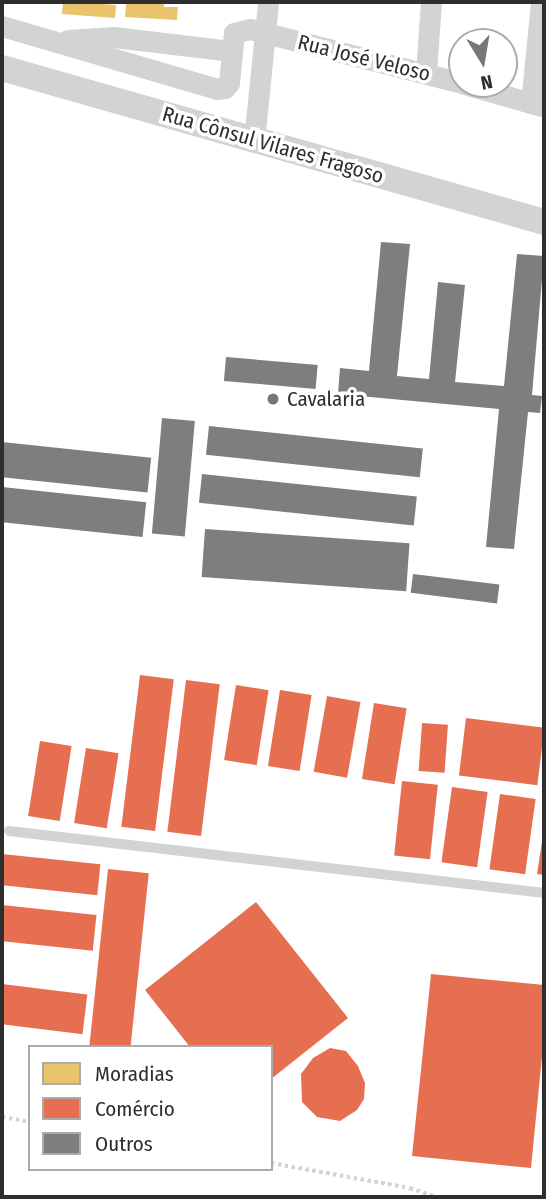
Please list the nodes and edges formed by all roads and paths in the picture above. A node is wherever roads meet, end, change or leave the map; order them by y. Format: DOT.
graph roads {
  1 [pos="268,2"];
  2 [pos="431,2"];
  3 [pos="541,2"];
  4 [pos="2,26"];
  5 [pos="266,32"];
  6 [pos="57,42"];
  7 [pos="233,51"];
  8 [pos="2,68"];
  9 [pos="426,73"];
  10 [pos="448,80"];
  11 [pos="516,98"];
  12 [pos="538,104"];
  13 [pos="254,141"];
  14 [pos="544,222"];
  15 [pos="9,831"];
  16 [pos="544,893"];
  17 [pos="2,1117"];
  18 [pos="28,1122"];
  19 [pos="273,1163"];
  20 [pos="436,1197"];
  1 -- 5 [label="street"];
  2 -- 9 [label="street"];
  3 -- 12 [label="street"];
  4 -- 6 [label="street"];
  5 -- 7 [label="street"];
  5 -- 9 [label="street, Rua José Veloso"];
  5 -- 13 [label="street"];
  6 -- 7 [label="street"];
  6 -- 7 [label="street"];
  8 -- 13 [label="street, Rua Cônsul Vilares Fragoso"];
  9 -- 10 [label="street, Rua José Veloso"];
  11 -- 12 [label="street, Rua José Veloso"];
  13 -- 14 [label="street, Rua Cônsul Vilares Fragoso"];
  15 -- 16 [label="lane"];
  17 -- 18 [label="path"];
  19 -- 20 [label="path"];
}
